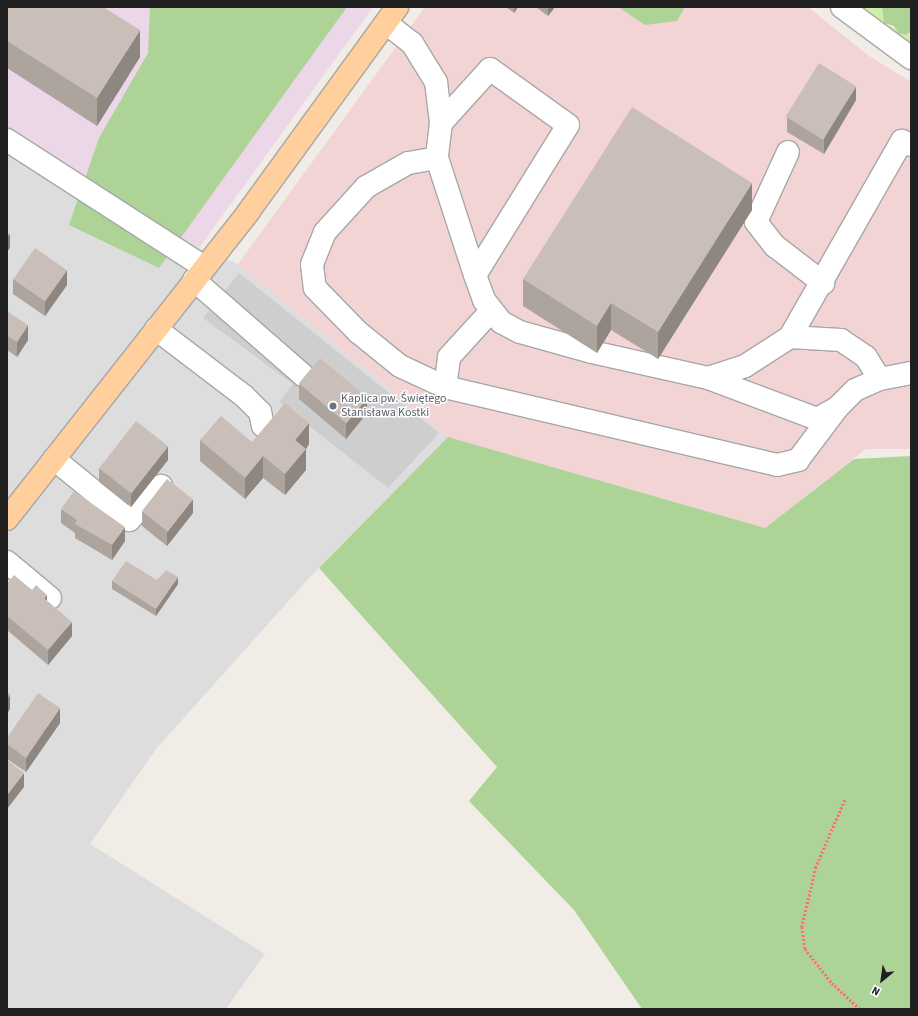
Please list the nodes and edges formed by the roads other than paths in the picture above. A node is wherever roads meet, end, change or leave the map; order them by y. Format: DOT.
graph roads {
  1 [pos="842,7"];
  2 [pos="392,15"];
  3 [pos="911,58"];
  4 [pos="440,123"];
  5 [pos="7,140"];
  6 [pos="911,145"];
  7 [pos="788,152"];
  8 [pos="438,158"];
  9 [pos="199,274"];
  10 [pos="475,275"];
  11 [pos="823,283"];
  12 [pos="492,311"];
  13 [pos="156,329"];
  14 [pos="790,337"];
  15 [pos="911,374"];
  16 [pos="304,376"];
  17 [pos="708,378"];
  18 [pos="880,379"];
  19 [pos="445,388"];
  20 [pos="837,408"];
  21 [pos="263,426"];
  22 [pos="54,459"];
  23 [pos="161,486"];
  24 [pos="7,519"];
  25 [pos="7,562"];
  26 [pos="50,598"];
  1 -- 3 [label="street"];
  2 -- 4 [label="street"];
  2 -- 9 [label="main road"];
  4 -- 8 [label="street"];
  4 -- 10 [label="street"];
  5 -- 9 [label="street"];
  6 -- 11 [label="street"];
  7 -- 11 [label="street"];
  8 -- 10 [label="street"];
  8 -- 19 [label="street"];
  9 -- 13 [label="main road"];
  9 -- 16 [label="street"];
  10 -- 12 [label="street"];
  11 -- 14 [label="street"];
  12 -- 17 [label="street"];
  12 -- 19 [label="street"];
  13 -- 21 [label="street"];
  13 -- 22 [label="main road"];
  14 -- 17 [label="street"];
  14 -- 18 [label="street"];
  15 -- 18 [label="street"];
  17 -- 20 [label="street"];
  18 -- 20 [label="street"];
  19 -- 20 [label="street"];
  22 -- 23 [label="street"];
  22 -- 24 [label="main road"];
  25 -- 26 [label="street"];
}
